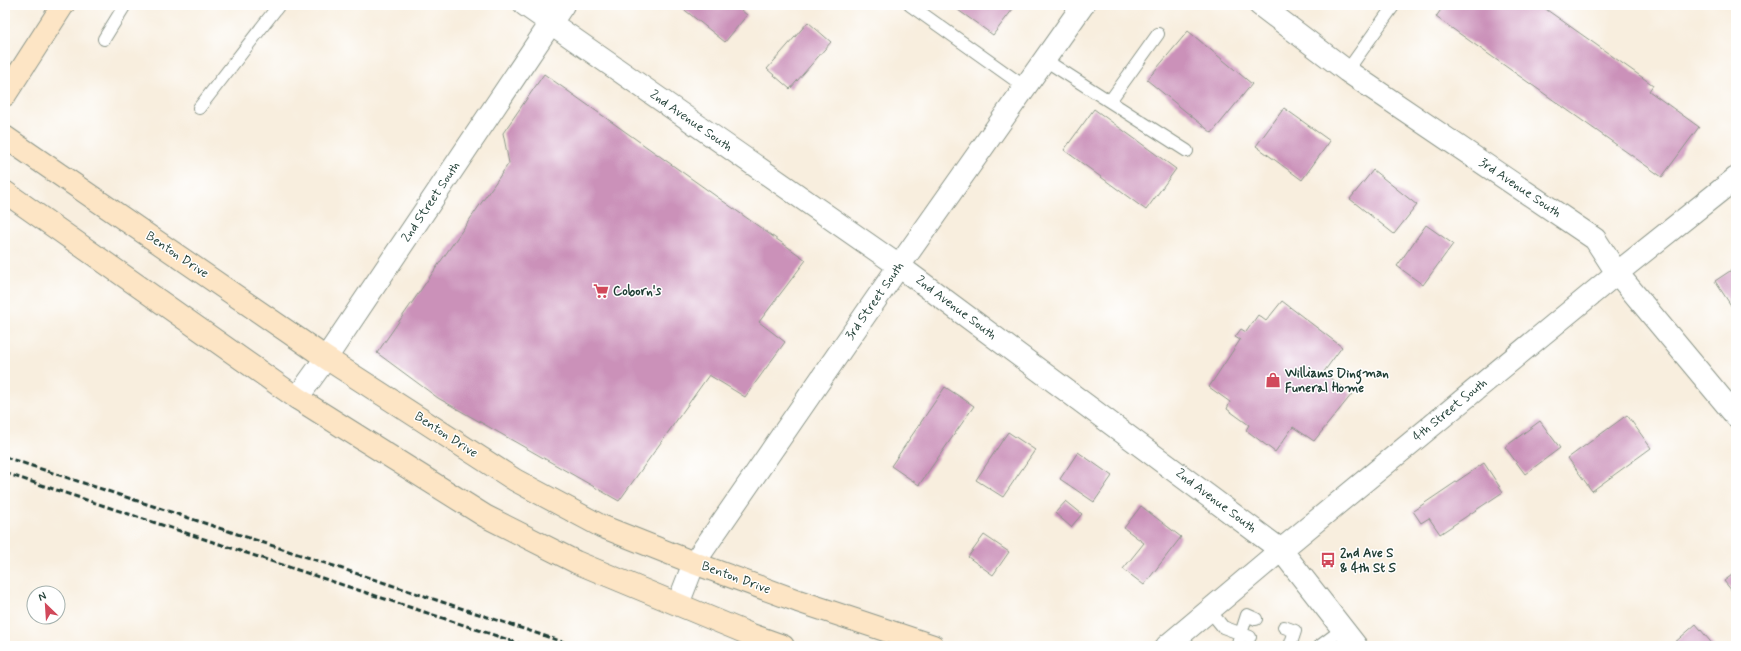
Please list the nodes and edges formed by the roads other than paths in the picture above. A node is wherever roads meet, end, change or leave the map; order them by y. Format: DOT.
graph roads {
  1 [pos="64,5"];
  2 [pos="125,5"];
  3 [pos="278,5"];
  4 [pos="525,5"];
  5 [pos="563,5"];
  6 [pos="910,5"];
  7 [pos="1083,5"];
  8 [pos="1260,5"];
  9 [pos="1394,5"];
  10 [pos="550,23"];
  11 [pos="1158,34"];
  12 [pos="104,39"];
  13 [pos="1045,60"];
  14 [pos="1348,71"];
  15 [pos="1025,87"];
  16 [pos="5,95"];
  17 [pos="1110,101"];
  18 [pos="199,108"];
  19 [pos="5,137"];
  20 [pos="1187,151"];
  21 [pos="1736,178"];
  22 [pos="5,192"];
  23 [pos="899,266"];
  24 [pos="1617,273"];
  25 [pos="326,358"];
  26 [pos="297,398"];
  27 [pos="1736,416"];
  28 [pos="1281,550"];
  29 [pos="694,563"];
  30 [pos="678,604"];
  31 [pos="1210,611"];
  32 [pos="1256,619"];
  33 [pos="1284,628"];
  34 [pos="1343,629"];
  35 [pos="1242,639"];
  36 [pos="783,646"];
  37 [pos="933,646"];
  38 [pos="1167,646"];
  39 [pos="1290,646"];
  40 [pos="1320,646"];
  41 [pos="1356,646"];
  1 -- 16 [label="main road"];
  2 -- 12 [label="lane"];
  3 -- 18 [label="lane"];
  4 -- 10 [label="street, 2nd Avenue South"];
  5 -- 10 [label="street, 2nd Street South"];
  6 -- 15 [label="lane"];
  7 -- 13 [label="street, 3rd Street South"];
  8 -- 14 [label="street, 3rd Avenue South"];
  9 -- 14 [label="lane"];
  10 -- 23 [label="street, 2nd Avenue South"];
  10 -- 25 [label="street, 2nd Street South"];
  11 -- 17 [label="lane"];
  13 -- 15 [label="street, 3rd Street South"];
  13 -- 17 [label="lane"];
  14 -- 24 [label="street, 3rd Avenue South"];
  15 -- 23 [label="street, 3rd Street South"];
  17 -- 20 [label="lane"];
  19 -- 25 [label="main road, Benton Drive"];
  21 -- 24 [label="street, 4th Street South"];
  22 -- 26 [label="main road"];
  23 -- 28 [label="street, 2nd Avenue South"];
  23 -- 29 [label="street, 3rd Street South"];
  24 -- 27 [label="street, 3rd Avenue South"];
  24 -- 28 [label="street, 4th Street South"];
  25 -- 26 [label="street, 2nd Street South"];
  25 -- 29 [label="main road, Benton Drive"];
  26 -- 30 [label="main road"];
  28 -- 31 [label="street, 4th Street South"];
  28 -- 34 [label="street, 2nd Avenue South"];
  29 -- 30 [label="street, 3rd Street South"];
  29 -- 37 [label="main road, Benton Drive"];
  30 -- 36 [label="main road"];
  31 -- 35 [label="lane"];
  31 -- 38 [label="street, 4th Street South"];
  32 -- 35 [label="lane"];
  33 -- 39 [label="lane"];
  34 -- 40 [label="lane"];
  34 -- 41 [label="street, 2nd Avenue South"];
}
